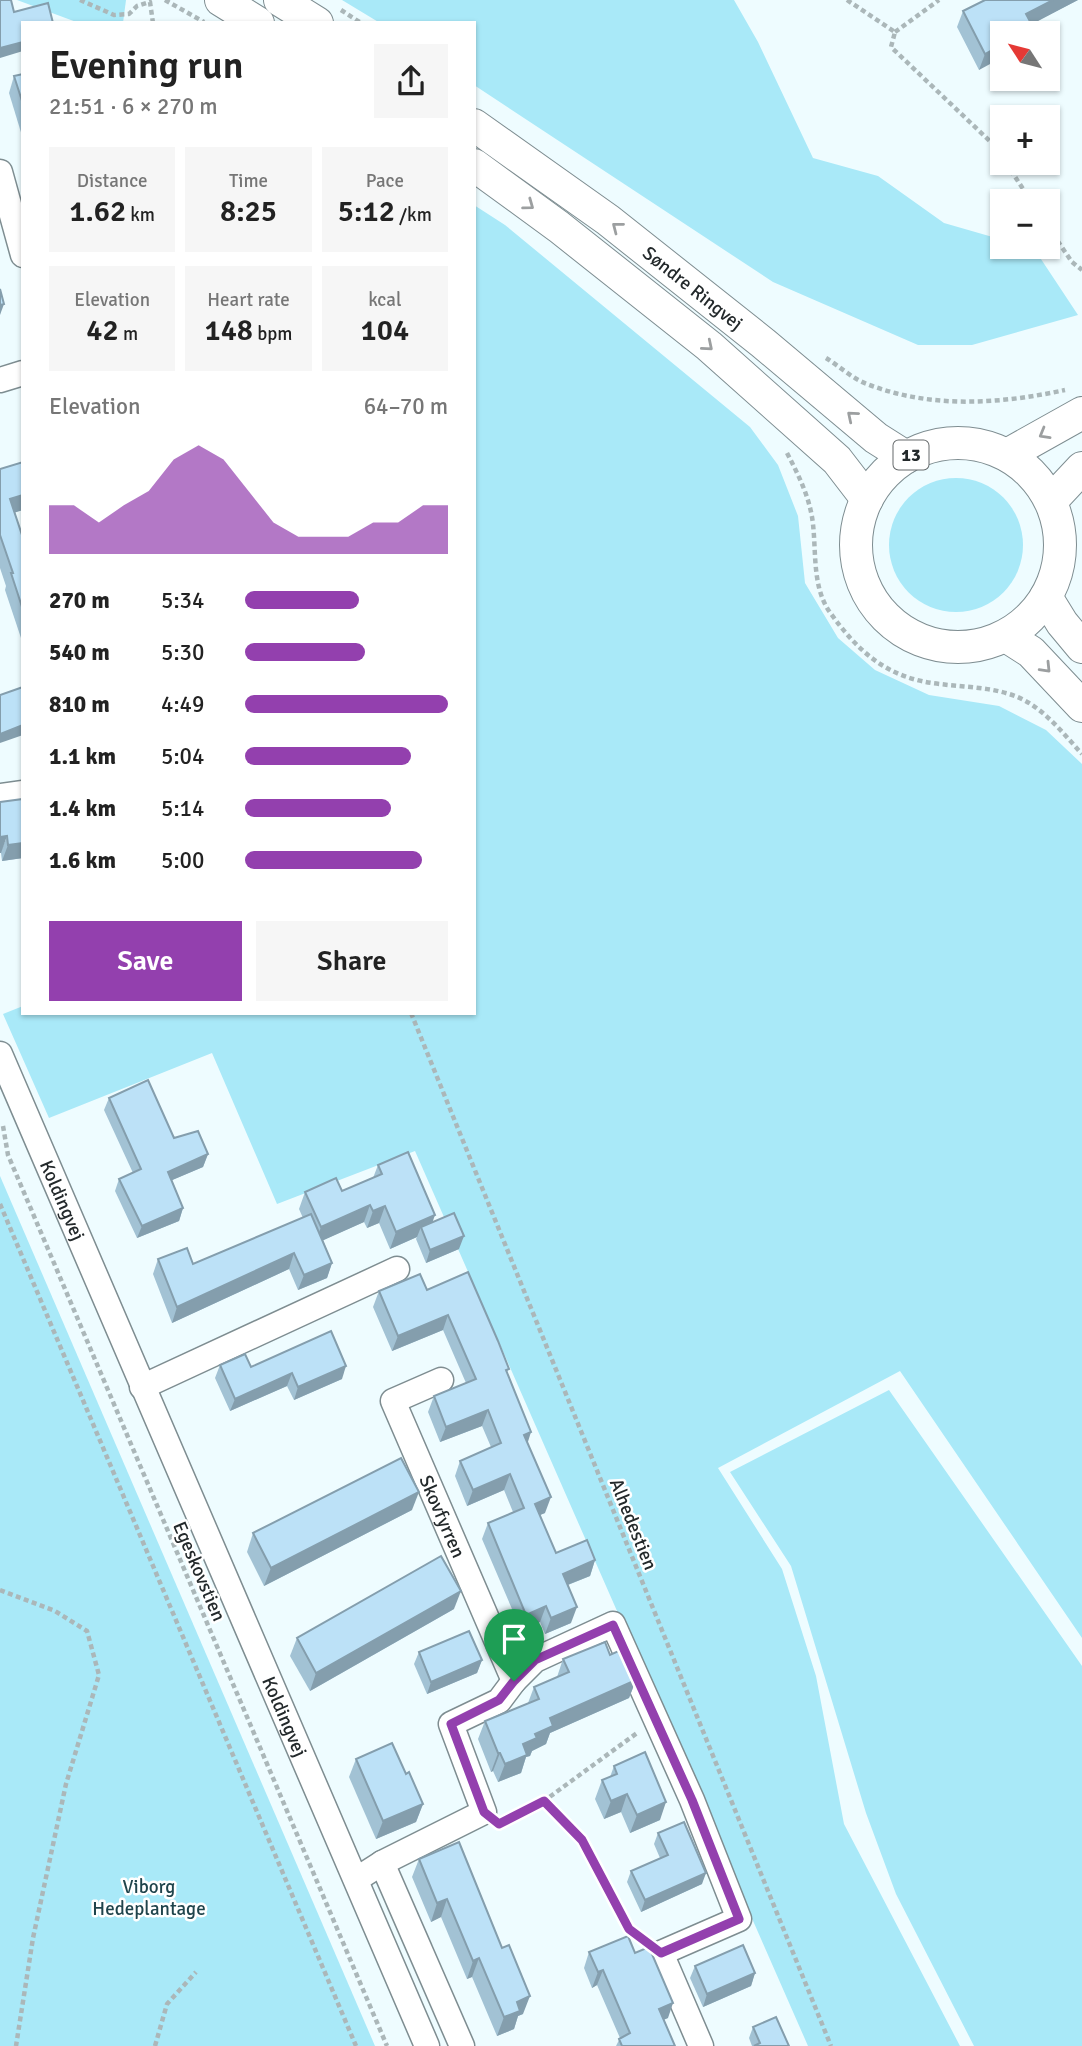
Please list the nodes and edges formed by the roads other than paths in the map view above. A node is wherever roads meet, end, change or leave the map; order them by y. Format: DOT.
graph roads {
  1 [pos="220,0"];
  2 [pos="280,0"];
  3 [pos="255,21"];
  4 [pos="314,21"];
  5 [pos="476,126"];
  6 [pos="476,166"];
  7 [pos="0,172"];
  8 [pos="21,248"];
  9 [pos="21,374"];
  10 [pos="0,380"];
  11 [pos="1082,413"];
  12 [pos="1007,455"];
  13 [pos="906,457"];
  14 [pos="1082,468"];
  15 [pos="867,499"];
  16 [pos="1051,501"];
  17 [pos="1046,597"];
  18 [pos="1006,636"];
  19 [pos="1082,647"];
  20 [pos="1082,706"];
  21 [pos="21,793"];
  22 [pos="0,796"];
  23 [pos="0,1054"];
  24 [pos="397,1269"];
  25 [pos="441,1380"];
  26 [pos="142,1387"];
  27 [pos="514,1681"];
  28 [pos="382,1863"];
  29 [pos="357,1879"];
  30 [pos="427,2046"];
  31 [pos="462,2046"];
  32 [pos="701,2046"];
  1 -- 3 [label="main road"];
  2 -- 4 [label="main road"];
  13 -- 5 [label="main road, Søndre Ringvej / 13, one-way"];
  6 -- 15 [label="main road, Søndre Ringvej, one-way"];
  7 -- 8 [label="street"];
  9 -- 10 [label="street"];
  11 -- 12 [label="main road, one-way"];
  12 -- 13 [label="main road, 13"];
  12 -- 16 [label="main road, 13"];
  13 -- 15 [label="main road, 13"];
  14 -- 16 [label="main road"];
  15 -- 18 [label="main road, 13"];
  16 -- 17 [label="main road, 13"];
  17 -- 18 [label="main road, 13"];
  17 -- 19 [label="main road"];
  18 -- 20 [label="main road, one-way"];
  21 -- 22 [label="street"];
  23 -- 26 [label="street, Koldingvej"];
  24 -- 26 [label="street"];
  25 -- 27 [label="street, Skovfyrren"];
  26 -- 29 [label="street, Koldingvej"];
  27 -- 28 [label="street"];
  27 -- 32 [label="street"];
  28 -- 29 [label="street"];
  28 -- 31 [label="street"];
  29 -- 30 [label="street, Koldingvej"];
}
